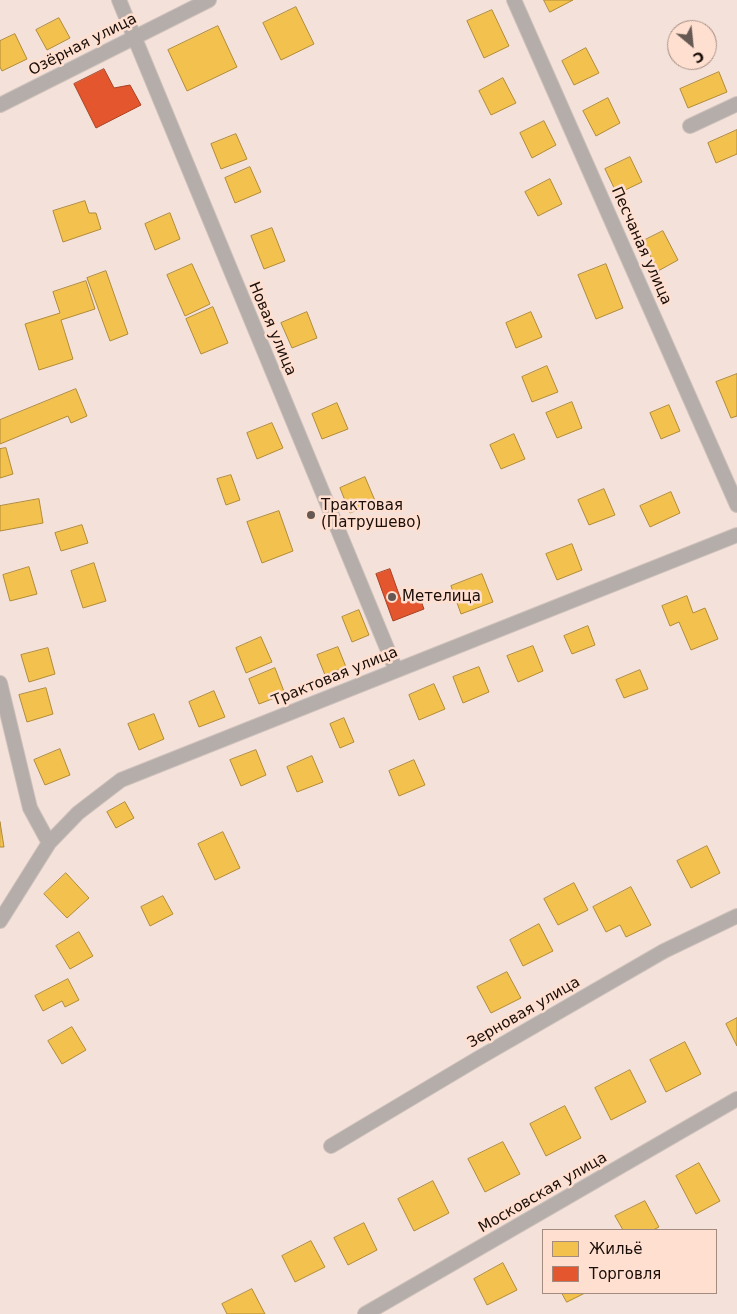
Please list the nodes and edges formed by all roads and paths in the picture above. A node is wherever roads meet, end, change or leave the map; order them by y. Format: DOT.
graph roads {
  1 [pos="119,0"];
  2 [pos="209,0"];
  3 [pos="514,0"];
  4 [pos="134,37"];
  5 [pos="737,104"];
  6 [pos="0,105"];
  7 [pos="690,126"];
  8 [pos="737,505"];
  9 [pos="737,535"];
  10 [pos="396,670"];
  11 [pos="0,683"];
  12 [pos="49,842"];
  13 [pos="737,916"];
  14 [pos="0,921"];
  15 [pos="737,1099"];
  16 [pos="331,1146"];
  17 [pos="366,1314"];
  1 -- 4 [label="street, Новая улица"];
  2 -- 4 [label="street, Озёрная улица"];
  3 -- 8 [label="street, Песчаная улица"];
  4 -- 6 [label="street, Озёрная улица"];
  4 -- 10 [label="street, Новая улица"];
  5 -- 7 [label="street"];
  9 -- 10 [label="street, Трактовая улица"];
  10 -- 12 [label="street, Трактовая улица"];
  11 -- 12 [label="street"];
  12 -- 14 [label="street, Трактовая улица"];
  13 -- 16 [label="street, Зерновая улица"];
  15 -- 17 [label="street, Московская улица"];
}
